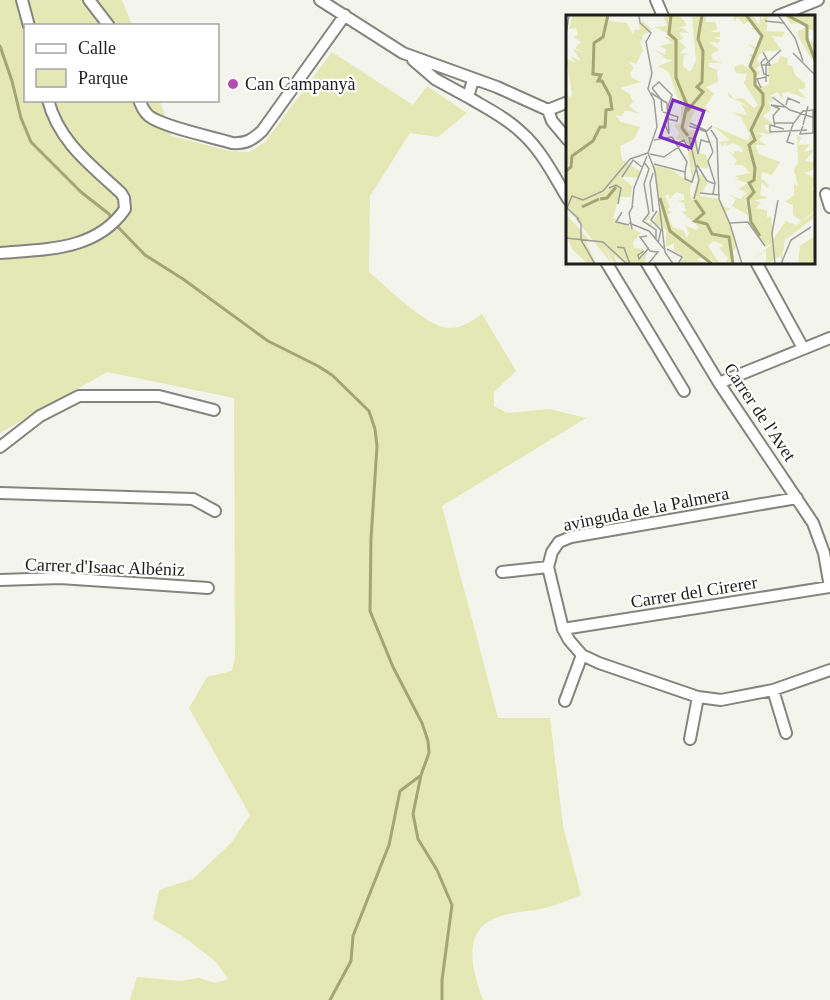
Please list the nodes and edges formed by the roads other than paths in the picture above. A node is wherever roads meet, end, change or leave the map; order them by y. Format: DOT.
graph roads {
  1 [pos="22,0"];
  2 [pos="89,0"];
  3 [pos="320,0"];
  4 [pos="656,0"];
  5 [pos="818,0"];
  6 [pos="345,15"];
  7 [pos="663,15"];
  8 [pos="780,15"];
  9 [pos="28,24"];
  10 [pos="107,24"];
  11 [pos="403,53"];
  12 [pos="473,80"];
  13 [pos="468,97"];
  14 [pos="49,102"];
  15 [pos="140,102"];
  16 [pos="566,102"];
  17 [pos="548,110"];
  18 [pos="566,139"];
  19 [pos="825,194"];
  20 [pos="566,197"];
  21 [pos="830,207"];
  22 [pos="0,253"];
  23 [pos="607,264"];
  24 [pos="647,264"];
  25 [pos="757,264"];
  26 [pos="830,338"];
  27 [pos="803,348"];
  28 [pos="719,383"];
  29 [pos="684,391"];
  30 [pos="214,410"];
  31 [pos="0,447"];
  32 [pos="0,493"];
  33 [pos="797,498"];
  34 [pos="215,511"];
  35 [pos="548,567"];
  36 [pos="502,572"];
  37 [pos="0,580"];
  38 [pos="830,587"];
  39 [pos="208,588"];
  40 [pos="563,629"];
  41 [pos="582,655"];
  42 [pos="830,670"];
  43 [pos="773,690"];
  44 [pos="698,697"];
  45 [pos="565,701"];
  46 [pos="786,733"];
  47 [pos="690,739"];
  1 -- 9 [label="street"];
  2 -- 10 [label="street"];
  3 -- 6 [label="street"];
  4 -- 7 [label="street"];
  5 -- 8 [label="street"];
  6 -- 11 [label="street"];
  6 -- 15 [label="street"];
  11 -- 12 [label="street"];
  11 -- 13 [label="street"];
  12 -- 13 [label="street"];
  12 -- 17 [label="street"];
  13 -- 20 [label="street"];
  14 -- 22 [label="street"];
  16 -- 17 [label="street"];
  17 -- 18 [label="street"];
  19 -- 21 [label="street"];
  23 -- 29 [label="street"];
  24 -- 28 [label="street, Carrer de l'Avet"];
  25 -- 27 [label="street"];
  26 -- 27 [label="street"];
  27 -- 28 [label="street"];
  28 -- 33 [label="street, Carrer de l'Avet"];
  30 -- 31 [label="street"];
  32 -- 34 [label="street"];
  33 -- 35 [label="street, avinguda de la Palmera"];
  33 -- 38 [label="street, Carrer de l'Avet"];
  35 -- 36 [label="street"];
  35 -- 40 [label="street"];
  37 -- 39 [label="street, Carrer d'Isaac Albéniz"];
  38 -- 40 [label="street, Carrer del Cirerer"];
  40 -- 41 [label="street"];
  41 -- 44 [label="street"];
  41 -- 45 [label="street"];
  42 -- 43 [label="street"];
  43 -- 44 [label="street"];
  43 -- 46 [label="street"];
  44 -- 47 [label="street"];
}
